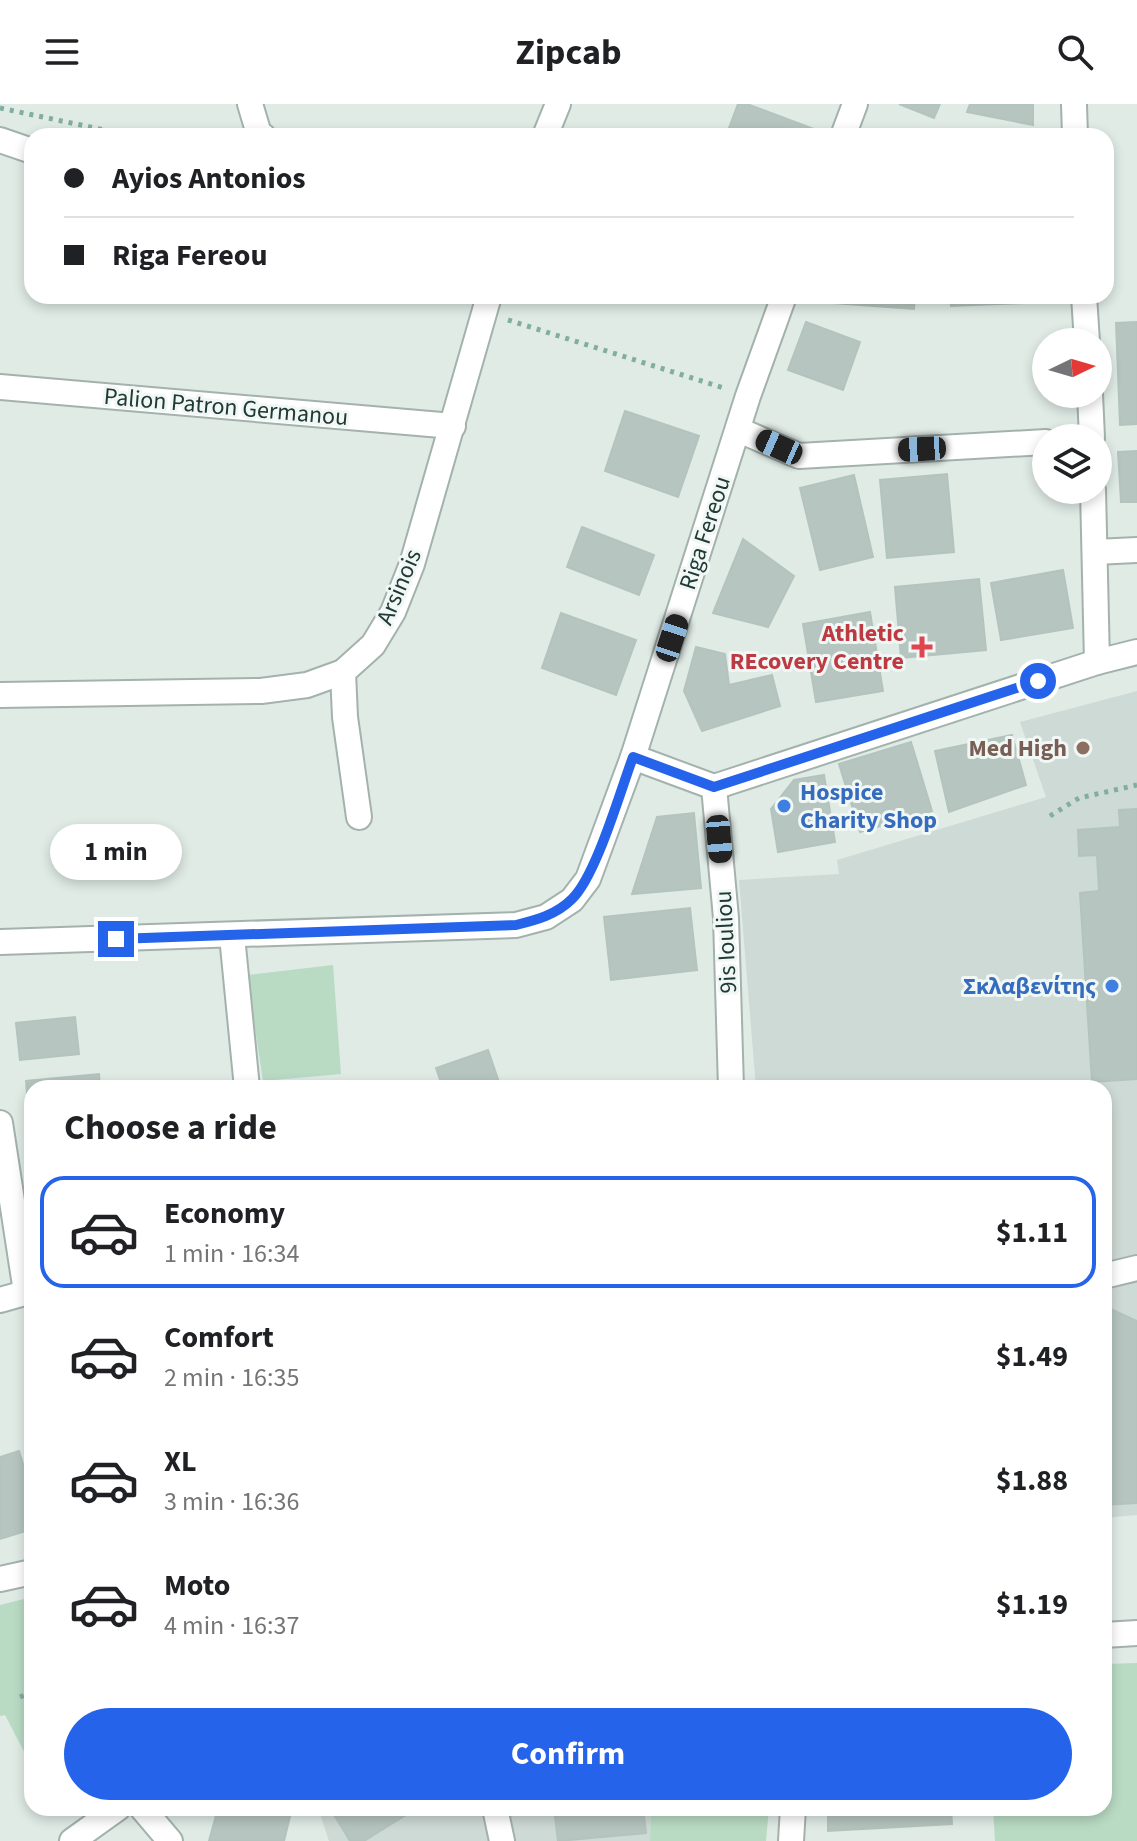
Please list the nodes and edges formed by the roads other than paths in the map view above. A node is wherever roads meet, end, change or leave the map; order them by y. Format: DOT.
graph roads {
  1 [pos="250,104"];
  2 [pos="558,104"];
  3 [pos="855,104"];
  4 [pos="1074,104"];
  5 [pos="257,128"];
  6 [pos="548,128"];
  7 [pos="846,128"];
  8 [pos="1075,128"];
  9 [pos="0,140"];
  10 [pos="24,148"];
  11 [pos="487,304"];
  12 [pos="781,304"];
  13 [pos="1085,304"];
  14 [pos="1086,328"];
  15 [pos="0,387"];
  16 [pos="453,426"];
  17 [pos="739,430"];
  18 [pos="1032,443"];
  19 [pos="1093,504"];
  20 [pos="1137,550"];
  21 [pos="1095,552"];
  22 [pos="1137,652"];
  23 [pos="1097,662"];
  24 [pos="343,672"];
  25 [pos="0,695"];
  26 [pos="633,757"];
  27 [pos="714,787"];
  28 [pos="359,817"];
  29 [pos="232,936"];
  30 [pos="0,942"];
  31 [pos="246,1080"];
  32 [pos="731,1080"];
  33 [pos="0,1123"];
  34 [pos="24,1262"];
  35 [pos="1137,1268"];
  36 [pos="1112,1274"];
  37 [pos="24,1293"];
  38 [pos="0,1300"];
  39 [pos="24,1574"];
  40 [pos="0,1579"];
  41 [pos="1137,1633"];
  42 [pos="1112,1635"];
  43 [pos="107,1816"];
  44 [pos="149,1816"];
  45 [pos="497,1816"];
  46 [pos="793,1816"];
  47 [pos="72,1841"];
  48 [pos="170,1841"];
  49 [pos="502,1841"];
  50 [pos="791,1841"];
  1 -- 5 [label="street"];
  2 -- 6 [label="street"];
  3 -- 7 [label="street"];
  4 -- 8 [label="street"];
  9 -- 10 [label="street"];
  11 -- 16 [label="street, Arsinois"];
  12 -- 17 [label="street, Riga Fereou"];
  13 -- 14 [label="street"];
  15 -- 16 [label="street, Palion Patron Germanou"];
  16 -- 24 [label="street, Arsinois"];
  17 -- 18 [label="street"];
  17 -- 26 [label="street, Riga Fereou"];
  19 -- 21 [label="street"];
  20 -- 21 [label="street"];
  21 -- 23 [label="street"];
  22 -- 23 [label="street"];
  23 -- 27 [label="street"];
  24 -- 25 [label="street, Arsinois"];
  24 -- 28 [label="street"];
  26 -- 27 [label="street"];
  26 -- 29 [label="street, Riga Fereou"];
  27 -- 32 [label="street, 9is Iouliou"];
  29 -- 30 [label="street, Riga Fereou"];
  29 -- 31 [label="street"];
  33 -- 34 [label="street"];
  35 -- 36 [label="street"];
  37 -- 38 [label="street"];
  39 -- 40 [label="street"];
  41 -- 42 [label="street"];
  43 -- 47 [label="street"];
  44 -- 48 [label="street"];
  45 -- 49 [label="street"];
  46 -- 50 [label="street"];
}
